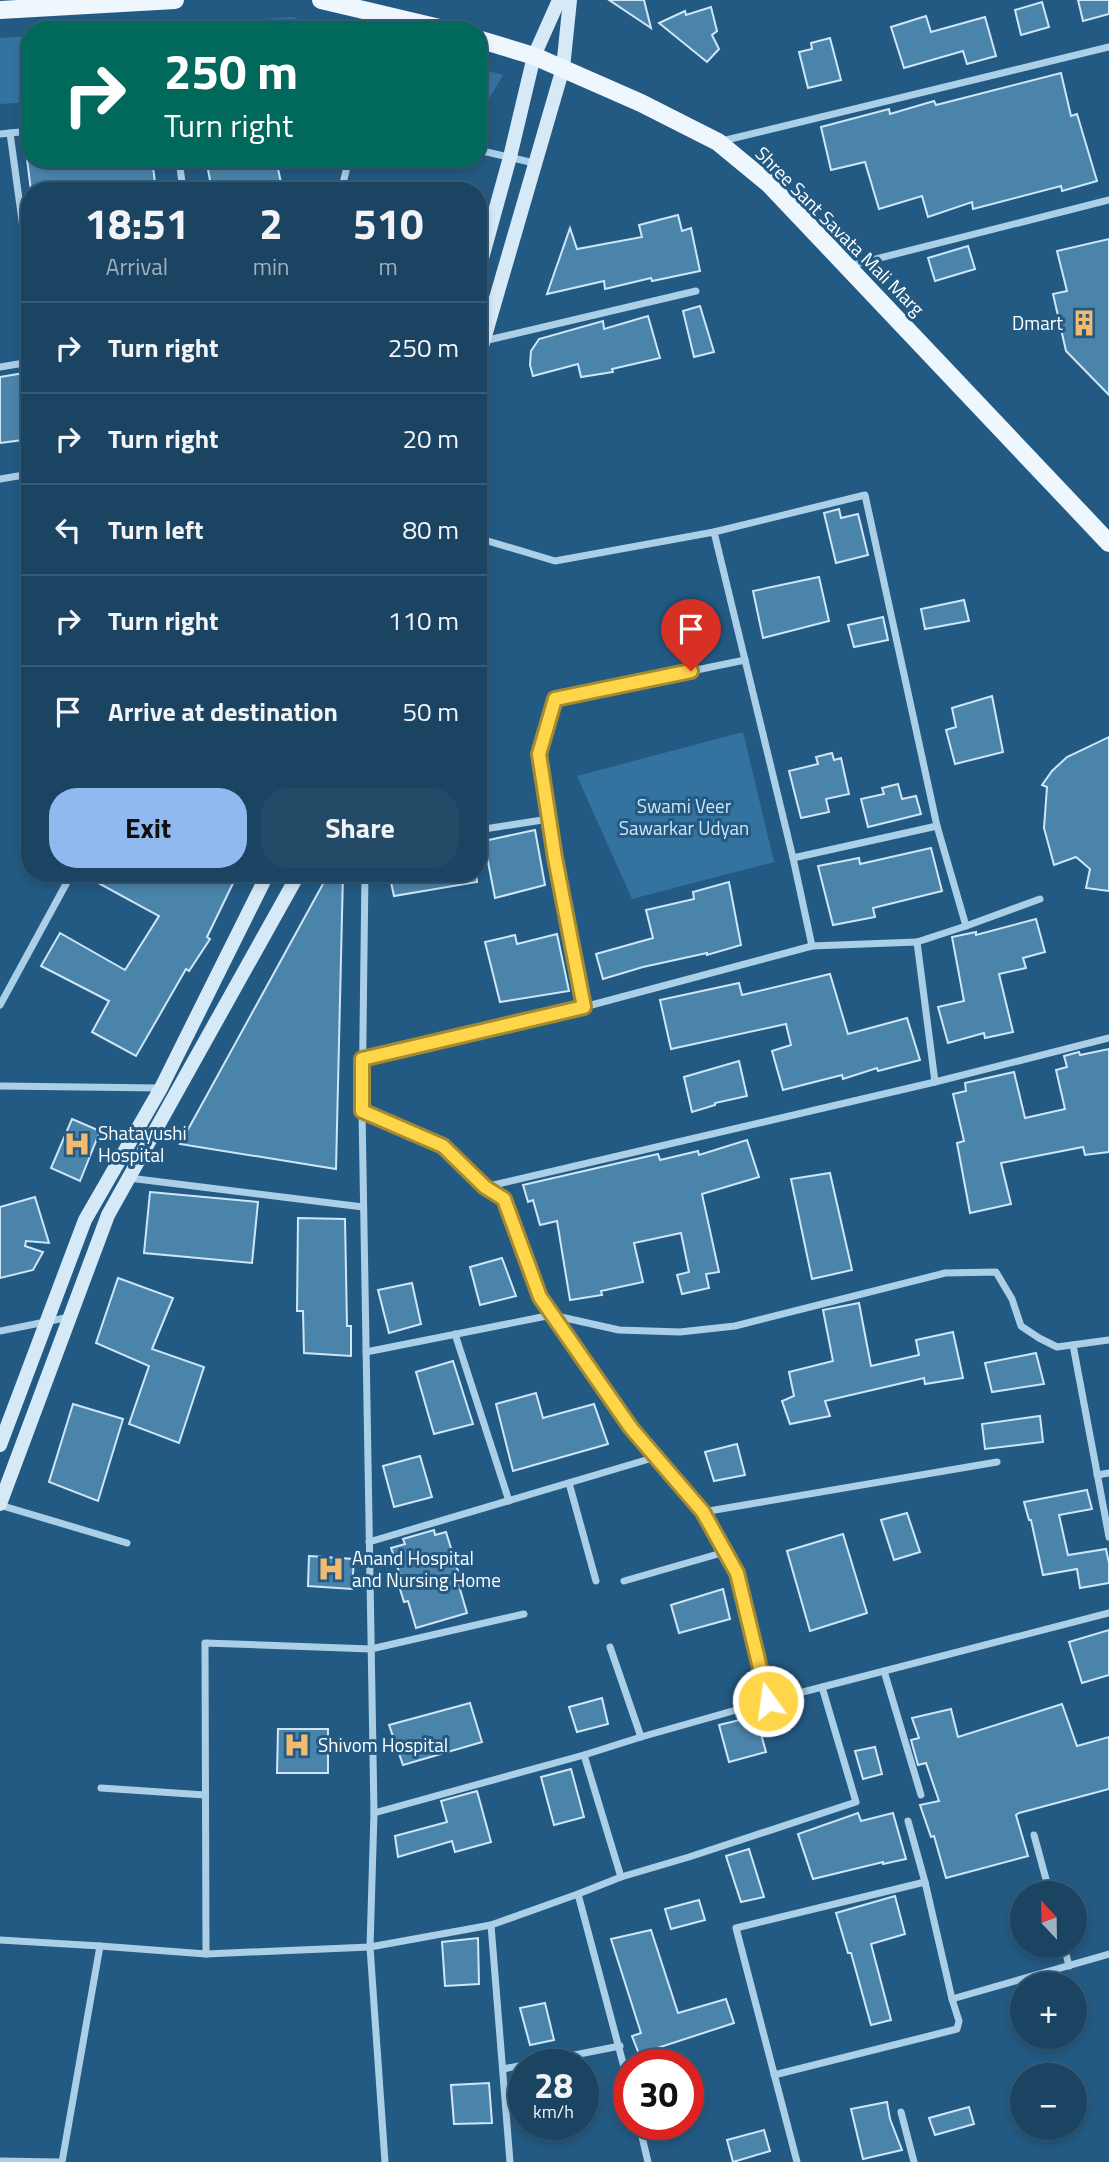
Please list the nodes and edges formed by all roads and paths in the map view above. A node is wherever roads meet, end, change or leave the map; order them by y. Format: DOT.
graph roads {
  1 [pos="175,0"];
  2 [pos="321,0"];
  3 [pos="559,0"];
  4 [pos="569,0"];
  5 [pos="0,10"];
  6 [pos="410,21"];
  7 [pos="487,42"];
  8 [pos="1109,47"];
  9 [pos="534,56"];
  10 [pos="563,68"];
  11 [pos="21,132"];
  12 [pos="10,133"];
  13 [pos="0,134"];
  14 [pos="718,142"];
  15 [pos="487,152"];
  16 [pos="510,157"];
  17 [pos="534,163"];
  18 [pos="1109,200"];
  19 [pos="21,213"];
  20 [pos="487,240"];
  21 [pos="847,266"];
  22 [pos="696,291"];
  23 [pos="487,327"];
  24 [pos="487,340"];
  25 [pos="21,364"];
  26 [pos="0,367"];
  27 [pos="21,476"];
  28 [pos="0,479"];
  29 [pos="714,532"];
  30 [pos="487,541"];
  31 [pos="1109,543"];
  32 [pos="745,660"];
  33 [pos="549,819"];
  34 [pos="937,827"];
  35 [pos="487,829"];
  36 [pos="793,858"];
  37 [pos="67,882"];
  38 [pos="264,882"];
  39 [pos="294,882"];
  40 [pos="365,882"];
  41 [pos="1040,899"];
  42 [pos="966,926"];
  43 [pos="917,942"];
  44 [pos="812,946"];
  45 [pos="0,1004"];
  46 [pos="584,1007"];
  47 [pos="1109,1038"];
  48 [pos="362,1059"];
  49 [pos="935,1082"];
  50 [pos="0,1086"];
  51 [pos="161,1088"];
  52 [pos="362,1111"];
  53 [pos="129,1178"];
  54 [pos="485,1187"];
  55 [pos="363,1207"];
  56 [pos="552,1315"];
  57 [pos="70,1317"];
  58 [pos="46,1322"];
  59 [pos="0,1331"];
  60 [pos="455,1334"];
  61 [pos="1109,1340"];
  62 [pos="1073,1345"];
  63 [pos="366,1352"];
  64 [pos="0,1446"];
  65 [pos="656,1457"];
  66 [pos="997,1461"];
  67 [pos="1109,1473"];
  68 [pos="1097,1475"];
  69 [pos="569,1483"];
  70 [pos="509,1501"];
  71 [pos="0,1505"];
  72 [pos="703,1512"];
  73 [pos="1109,1537"];
  74 [pos="369,1542"];
  75 [pos="127,1543"];
  76 [pos="725,1552"];
  77 [pos="596,1581"];
  78 [pos="624,1581"];
  79 [pos="1109,1613"];
  80 [pos="524,1614"];
  81 [pos="610,1647"];
  82 [pos="371,1649"];
  83 [pos="884,1671"];
  84 [pos="822,1687"];
  85 [pos="768,1701"];
  86 [pos="641,1737"];
  87 [pos="584,1755"];
  88 [pos="102,1788"];
  89 [pos="205,1795"];
  90 [pos="920,1795"];
  91 [pos="374,1813"];
  92 [pos="908,1821"];
  93 [pos="1034,1835"];
  94 [pos="621,1877"];
  95 [pos="1046,1881"];
  96 [pos="925,1882"];
  97 [pos="578,1894"];
  98 [pos="491,1925"];
  99 [pos="0,1940"];
  100 [pos="100,1946"];
  101 [pos="370,1947"];
  102 [pos="206,1954"];
  103 [pos="1109,1954"];
  104 [pos="1067,1958"];
  105 [pos="1069,1966"];
  106 [pos="952,1999"];
  107 [pos="620,2046"];
  108 [pos="621,2049"];
  109 [pos="503,2069"];
  110 [pos="775,2075"];
  111 [pos="901,2112"];
  112 [pos="643,2140"];
  113 [pos="0,2161"];
  114 [pos="60,2162"];
  115 [pos="385,2162"];
  116 [pos="510,2162"];
  117 [pos="648,2162"];
  118 [pos="797,2162"];
  119 [pos="914,2162"];
  1 -- 5 [label="main road"];
  2 -- 6 [label="main road"];
  3 -- 9 [label="main road"];
  4 -- 10 [label="main road"];
  7 -- 9 [label="main road, Shree Sant Savata Mali Marg"];
  8 -- 14 [label="street"];
  9 -- 10 [label="main road, Shree Sant Savata Mali Marg"];
  9 -- 16 [label="main road"];
  10 -- 14 [label="main road, Shree Sant Savata Mali Marg"];
  10 -- 17 [label="main road"];
  11 -- 12 [label="street"];
  12 -- 13 [label="street"];
  12 -- 19 [label="street"];
  14 -- 21 [label="main road, Shree Sant Savata Mali Marg"];
  15 -- 16 [label="street"];
  16 -- 17 [label="street"];
  16 -- 20 [label="main road"];
  17 -- 23 [label="main road"];
  18 -- 21 [label="street"];
  21 -- 31 [label="main road, Shree Sant Savata Mali Marg"];
  22 -- 24 [label="street"];
  25 -- 26 [label="street"];
  27 -- 28 [label="street"];
  29 -- 30 [label="street"];
  29 -- 32 [label="street"];
  29 -- 34 [label="street"];
  32 -- 33 [label="street"];
  32 -- 36 [label="street"];
  33 -- 35 [label="street"];
  33 -- 46 [label="street"];
  34 -- 36 [label="street"];
  34 -- 42 [label="street"];
  36 -- 44 [label="street"];
  37 -- 45 [label="street"];
  38 -- 51 [label="main road"];
  39 -- 53 [label="main road"];
  40 -- 48 [label="street"];
  41 -- 42 [label="street"];
  42 -- 43 [label="street"];
  43 -- 44 [label="street"];
  43 -- 49 [label="street"];
  44 -- 46 [label="street"];
  46 -- 48 [label="street"];
  47 -- 49 [label="street"];
  48 -- 52 [label="street"];
  49 -- 54 [label="street"];
  50 -- 51 [label="street"];
  51 -- 58 [label="main road"];
  52 -- 54 [label="street"];
  52 -- 55 [label="street"];
  53 -- 55 [label="street"];
  53 -- 57 [label="main road"];
  54 -- 56 [label="street"];
  55 -- 63 [label="street"];
  56 -- 60 [label="street"];
  56 -- 62 [label="street"];
  56 -- 65 [label="street"];
  57 -- 58 [label="street"];
  57 -- 71 [label="main road"];
  58 -- 59 [label="street"];
  58 -- 64 [label="main road"];
  60 -- 63 [label="street"];
  60 -- 70 [label="street"];
  61 -- 62 [label="street"];
  62 -- 68 [label="street"];
  63 -- 74 [label="street"];
  65 -- 69 [label="street"];
  65 -- 72 [label="street"];
  66 -- 72 [label="street"];
  67 -- 68 [label="street"];
  68 -- 73 [label="street"];
  69 -- 70 [label="street"];
  69 -- 77 [label="street"];
  70 -- 74 [label="street"];
  71 -- 75 [label="street"];
  72 -- 76 [label="street"];
  74 -- 82 [label="street"];
  76 -- 78 [label="street"];
  76 -- 85 [label="street"];
  79 -- 83 [label="street"];
  80 -- 82 [label="street"];
  81 -- 86 [label="street"];
  82 -- 89 [label="street"];
  82 -- 91 [label="street"];
  83 -- 84 [label="street"];
  83 -- 90 [label="street"];
  84 -- 85 [label="street"];
  84 -- 94 [label="street"];
  85 -- 86 [label="street"];
  86 -- 87 [label="street"];
  87 -- 91 [label="street"];
  87 -- 94 [label="street"];
  88 -- 89 [label="street"];
  89 -- 102 [label="street"];
  91 -- 101 [label="street"];
  92 -- 96 [label="street"];
  93 -- 95 [label="street"];
  94 -- 97 [label="street"];
  96 -- 106 [label="street"];
  96 -- 110 [label="street"];
  97 -- 98 [label="street"];
  97 -- 107 [label="street"];
  98 -- 101 [label="street"];
  98 -- 109 [label="street"];
  99 -- 100 [label="street"];
  100 -- 102 [label="street"];
  100 -- 114 [label="street"];
  101 -- 102 [label="street"];
  101 -- 115 [label="street"];
  103 -- 105 [label="street"];
  104 -- 105 [label="street"];
  105 -- 106 [label="street"];
  106 -- 110 [label="street"];
  107 -- 108 [label="street"];
  107 -- 109 [label="street"];
  109 -- 116 [label="street"];
  110 -- 118 [label="street"];
  111 -- 119 [label="street"];
  112 -- 117 [label="street"];
  113 -- 114 [label="street"];
}
